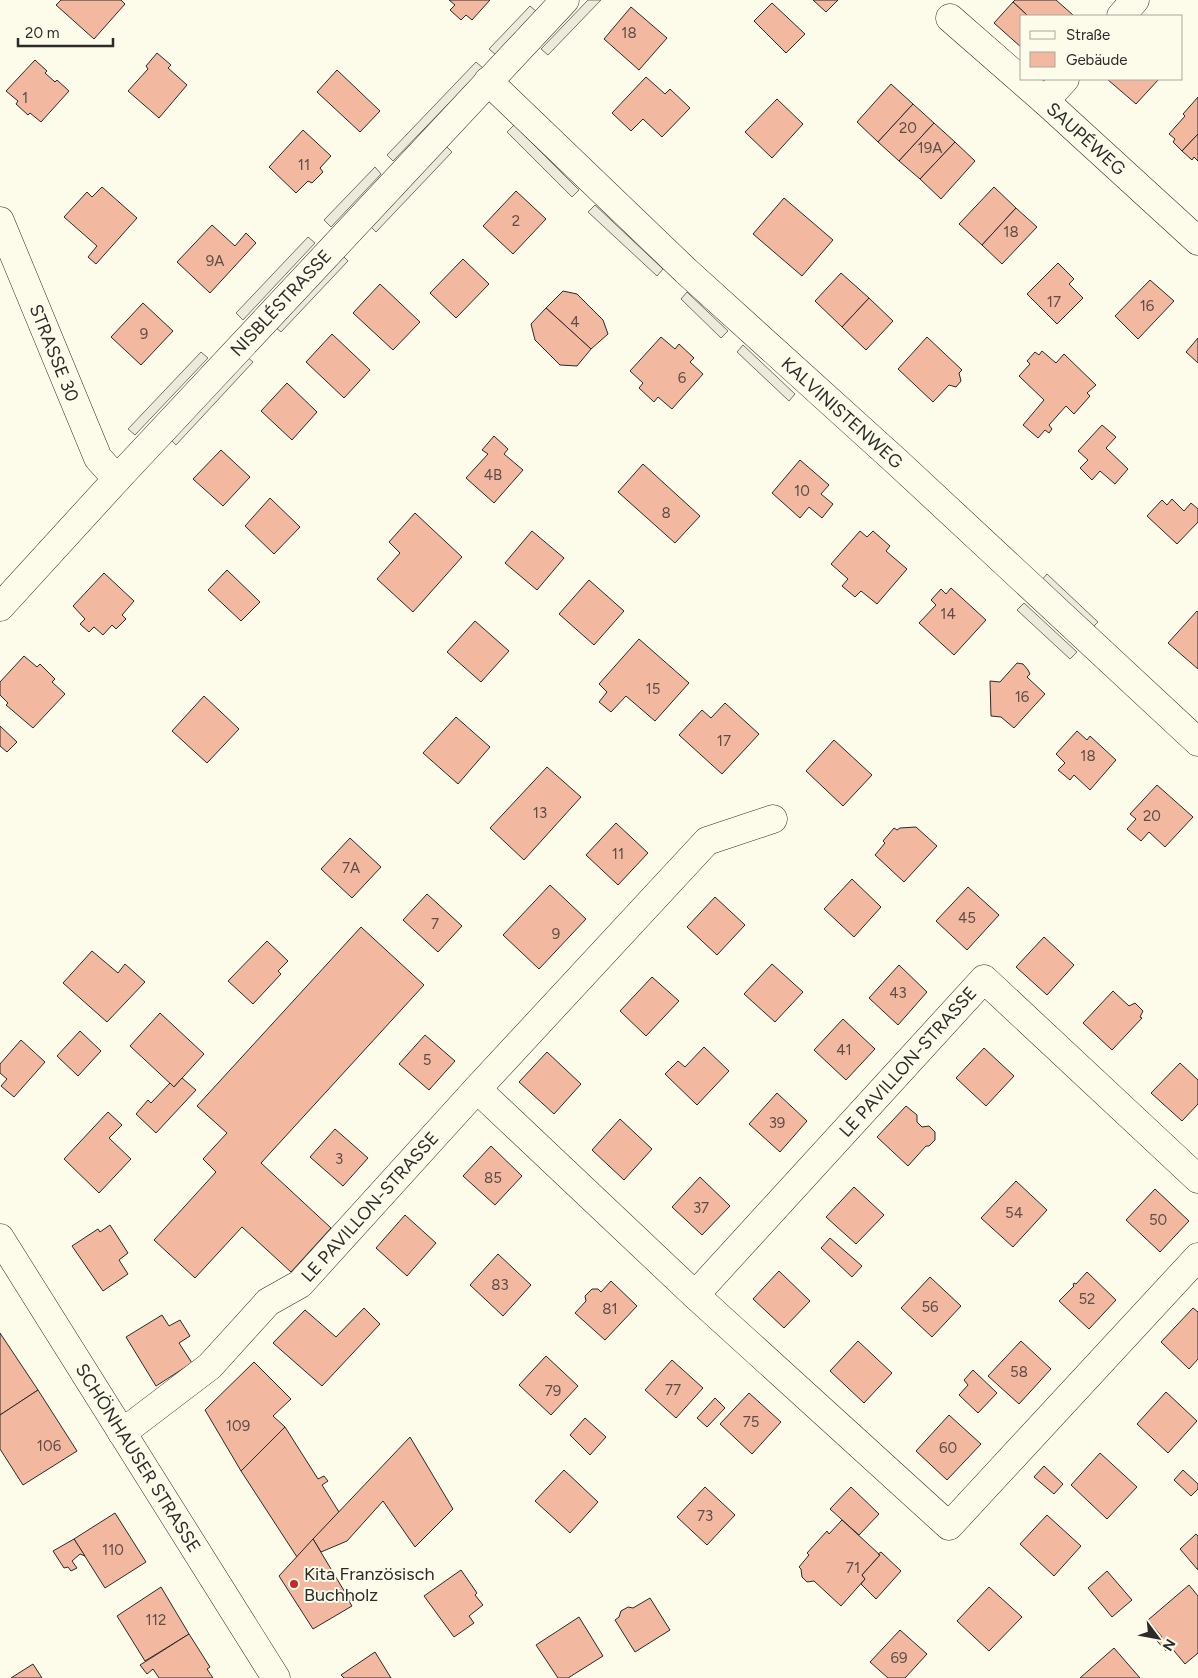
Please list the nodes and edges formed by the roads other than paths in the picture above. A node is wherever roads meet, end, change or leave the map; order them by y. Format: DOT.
graph roads {
  1 [pos="565,0"];
  2 [pos="1136,0"];
  3 [pos="1122,15"];
  4 [pos="950,18"];
  5 [pos="1020,79"];
  6 [pos="1021,80"];
  7 [pos="1064,80"];
  8 [pos="488,81"];
  9 [pos="1045,101"];
  10 [pos="0,221"];
  11 [pos="1198,241"];
  12 [pos="117,479"];
  13 [pos="0,607"];
  14 [pos="1198,742"];
  15 [pos="773,819"];
  16 [pos="477,1089"];
  17 [pos="1198,1179"];
  18 [pos="0,1238"];
  19 [pos="1198,1257"];
  20 [pos="695,1295"];
  21 [pos="122,1433"];
  22 [pos="276,1678"];
  1 -- 8 [label="street, NISBLÉSTRASSE"];
  2 -- 3 [label="street"];
  4 -- 5 [label="street, SAUPÉWEG"];
  6 -- 9 [label="street, SAUPÉWEG"];
  7 -- 9 [label="street"];
  8 -- 12 [label="street, NISBLÉSTRASSE"];
  8 -- 14 [label="street, KALVINISTENWEG"];
  9 -- 11 [label="street, SAUPÉWEG"];
  10 -- 12 [label="street, STRASSE 30"];
  12 -- 13 [label="street, NISBLÉSTRASSE"];
  15 -- 16 [label="street, LE PAVILLON-STRASSE"];
  16 -- 20 [label="street"];
  16 -- 21 [label="street, LE PAVILLON-STRASSE"];
  17 -- 20 [label="street, LE PAVILLON-STRASSE"];
  18 -- 21 [label="street, SCHÖNHAUSER STRASSE"];
  19 -- 20 [label="street"];
  21 -- 22 [label="street, SCHÖNHAUSER STRASSE"];
}
